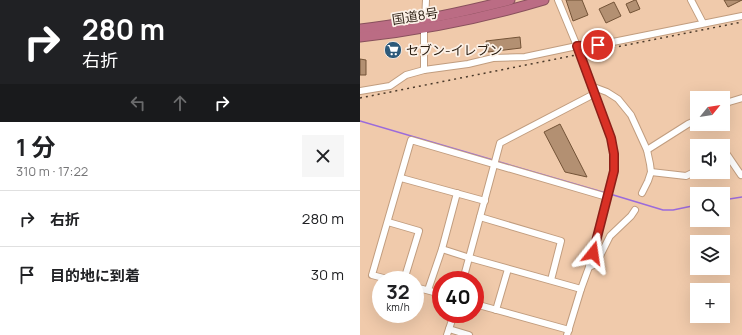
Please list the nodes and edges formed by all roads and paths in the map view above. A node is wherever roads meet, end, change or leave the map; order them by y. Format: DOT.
graph roads {
  1 [pos="426,0"];
  2 [pos="510,0"];
  3 [pos="544,0"];
  4 [pos="558,0"];
  5 [pos="691,0"];
  6 [pos="742,16"];
  7 [pos="703,23"];
  8 [pos="425,24"];
  9 [pos="360,29"];
  10 [pos="360,37"];
  11 [pos="577,46"];
  12 [pos="424,70"];
  13 [pos="591,86"];
  14 [pos="360,91"];
  15 [pos="594,94"];
  16 [pos="742,98"];
  17 [pos="730,102"];
  18 [pos="690,123"];
  19 [pos="647,150"];
  20 [pos="730,159"];
  21 [pos="494,165"];
  22 [pos="651,172"];
  23 [pos="690,174"];
  24 [pos="742,174"];
  25 [pos="401,178"];
  26 [pos="457,193"];
  27 [pos="642,193"];
  28 [pos="608,197"];
  29 [pos="485,201"];
  30 [pos="635,210"];
  31 [pos="480,217"];
  32 [pos="388,222"];
  33 [pos="442,249"];
  34 [pos="470,258"];
  35 [pos="589,267"];
  36 [pos="508,269"];
  37 [pos="373,271"];
  38 [pos="407,271"];
  39 [pos="466,271"];
  40 [pos="551,280"];
  41 [pos="424,289"];
  42 [pos="581,289"];
  43 [pos="428,290"];
  44 [pos="432,291"];
  45 [pos="484,307"];
  46 [pos="496,310"];
  47 [pos="448,332"];
  48 [pos="568,333"];
  49 [pos="469,335"];
  1 -- 8 [label="street"];
  2 -- 8 [label="highway, 国道8号"];
  3 -- 8 [label="highway, 国道8号"];
  4 -- 11 [label="street"];
  5 -- 7 [label="street"];
  6 -- 11 [label="street"];
  8 -- 9 [label="highway, 国道8号"];
  8 -- 10 [label="highway, 国道8号"];
  8 -- 12 [label="street"];
  11 -- 12 [label="street"];
  11 -- 13 [label="street"];
  12 -- 14 [label="street"];
  13 -- 15 [label="street"];
  13 -- 19 [label="street"];
  15 -- 21 [label="street"];
  15 -- 28 [label="street"];
  16 -- 17 [label="street"];
  18 -- 19 [label="street"];
  19 -- 22 [label="street"];
  20 -- 24 [label="street"];
  21 -- 25 [label="street"];
  21 -- 28 [label="street"];
  21 -- 29 [label="street"];
  22 -- 23 [label="street"];
  22 -- 27 [label="street"];
  25 -- 26 [label="street"];
  25 -- 32 [label="street"];
  26 -- 29 [label="street"];
  26 -- 33 [label="street"];
  28 -- 35 [label="street"];
  29 -- 31 [label="street"];
  30 -- 35 [label="street"];
  31 -- 34 [label="street"];
  31 -- 40 [label="street"];
  32 -- 37 [label="street"];
  32 -- 38 [label="street"];
  33 -- 34 [label="street"];
  33 -- 43 [label="street"];
  34 -- 36 [label="street"];
  34 -- 39 [label="street"];
  35 -- 42 [label="street"];
  36 -- 40 [label="street"];
  36 -- 46 [label="street"];
  40 -- 42 [label="street"];
  41 -- 43 [label="street"];
  42 -- 48 [label="street"];
  43 -- 44 [label="street"];
  45 -- 46 [label="street"];
  46 -- 48 [label="street"];
  47 -- 49 [label="street"];
}
